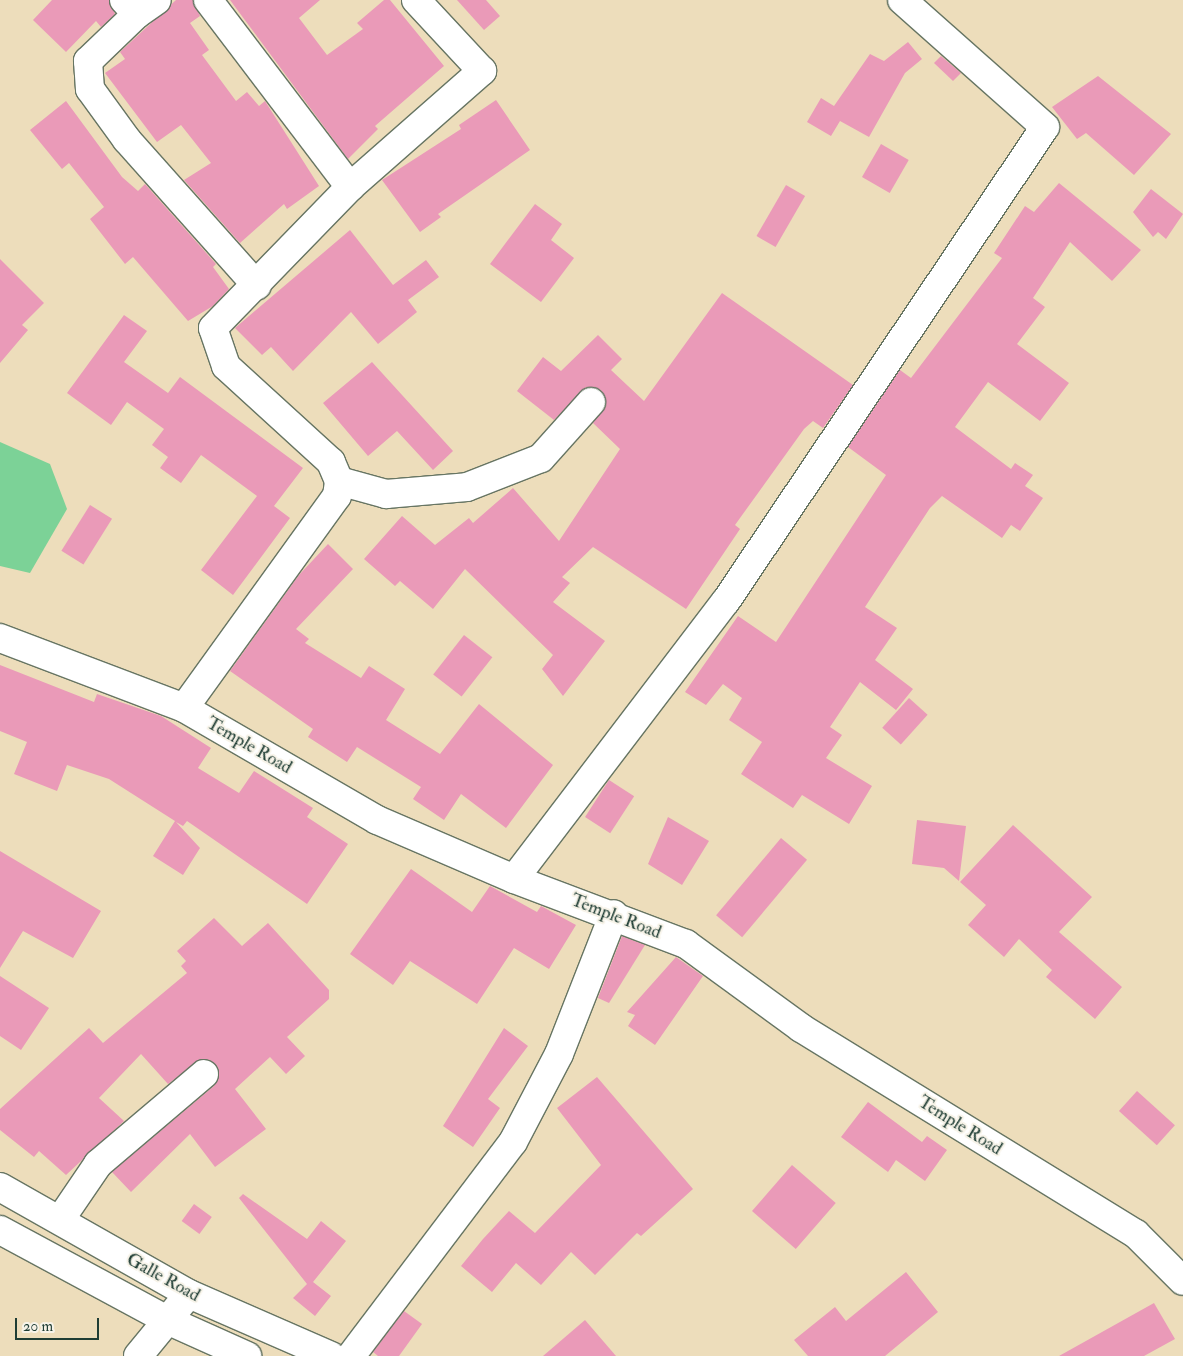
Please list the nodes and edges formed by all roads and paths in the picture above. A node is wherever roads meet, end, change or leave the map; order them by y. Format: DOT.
graph roads {
  1 [pos="208,0"];
  2 [pos="416,0"];
  3 [pos="902,0"];
  4 [pos="139,5"];
  5 [pos="350,187"];
  6 [pos="257,286"];
  7 [pos="591,402"];
  8 [pos="339,481"];
  9 [pos="0,638"];
  10 [pos="184,708"];
  11 [pos="514,879"];
  12 [pos="614,914"];
  13 [pos="204,1074"];
  14 [pos="0,1187"];
  15 [pos="60,1220"];
  16 [pos="0,1230"];
  17 [pos="1183,1281"];
  18 [pos="189,1294"];
  19 [pos="167,1320"];
  20 [pos="138,1356"];
  21 [pos="247,1356"];
  22 [pos="332,1356"];
  23 [pos="350,1356"];
  1 -- 5 [label="main road"];
  2 -- 5 [label="main road"];
  3 -- 11 [label="main road"];
  4 -- 6 [label="main road"];
  5 -- 6 [label="main road"];
  6 -- 8 [label="main road"];
  7 -- 8 [label="main road"];
  8 -- 10 [label="main road"];
  9 -- 10 [label="main road, Temple Road"];
  10 -- 11 [label="main road, Temple Road"];
  11 -- 12 [label="main road, Temple Road"];
  12 -- 17 [label="main road, Temple Road"];
  12 -- 23 [label="main road"];
  13 -- 15 [label="main road"];
  14 -- 15 [label="main road, Galle Road"];
  15 -- 18 [label="main road, Galle Road"];
  16 -- 19 [label="main road, Galle Road"];
  18 -- 19 [label="main road"];
  18 -- 22 [label="main road, Galle Road"];
  19 -- 20 [label="main road"];
  19 -- 21 [label="main road, Galle Road"];
}
